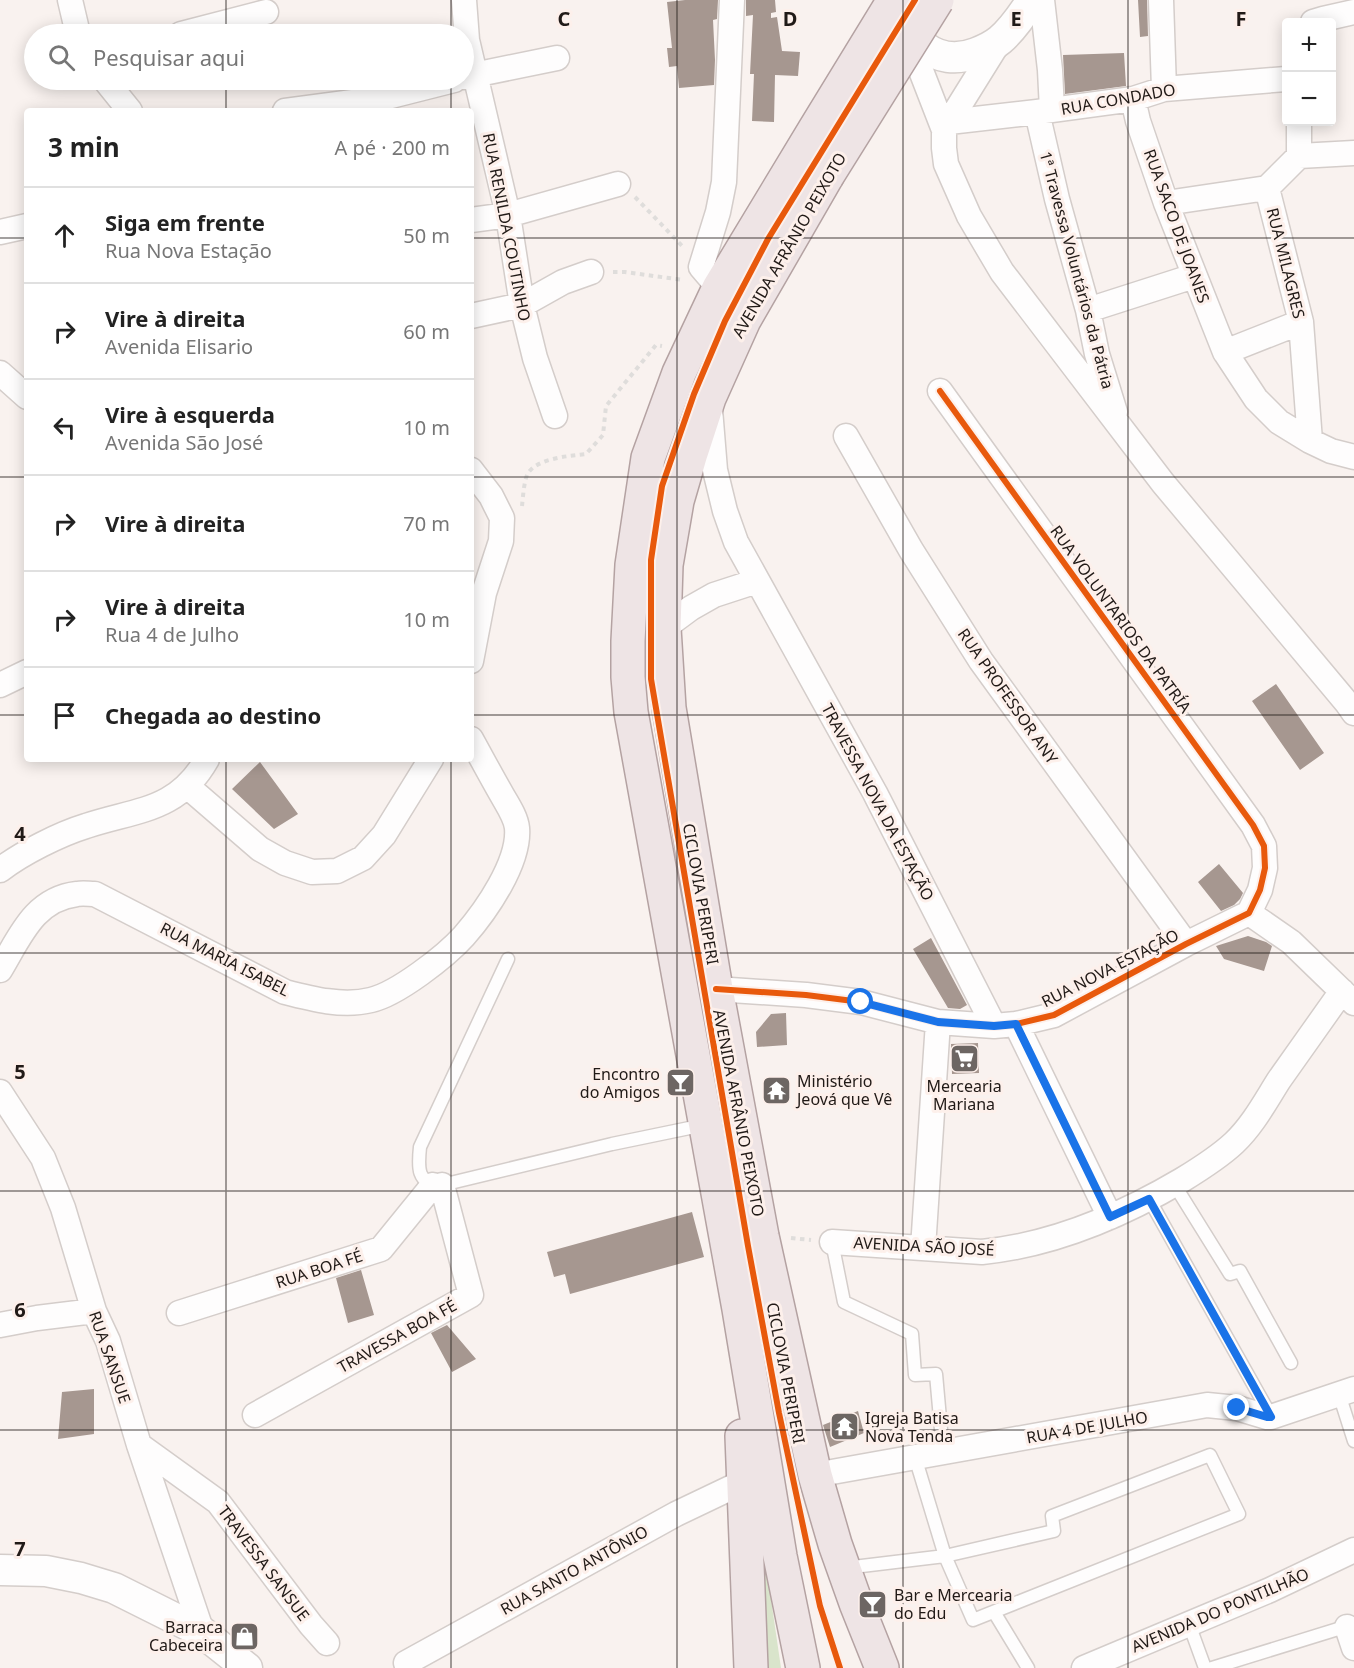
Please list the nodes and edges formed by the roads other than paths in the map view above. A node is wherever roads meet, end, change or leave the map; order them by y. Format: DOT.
graph roads {
  1 [pos="70,0"];
  2 [pos="464,0"];
  3 [pos="732,0"];
  4 [pos="937,0"];
  5 [pos="1032,0"];
  6 [pos="1042,0"];
  7 [pos="1161,0"];
  8 [pos="897,5"];
  9 [pos="266,12"];
  10 [pos="1354,12"];
  11 [pos="1327,18"];
  12 [pos="76,24"];
  13 [pos="220,24"];
  14 [pos="466,24"];
  15 [pos="1000,40"];
  16 [pos="557,58"];
  17 [pos="474,75"];
  18 [pos="1282,79"];
  19 [pos="1164,89"];
  20 [pos="113,90"];
  21 [pos="414,90"];
  22 [pos="468,90"];
  23 [pos="1133,99"];
  24 [pos="128,108"];
  25 [pos="308,108"];
  26 [pos="474,108"];
  27 [pos="474,108"];
  28 [pos="1044,111"];
  29 [pos="947,126"];
  30 [pos="1299,126"];
  31 [pos="1354,153"];
  32 [pos="1299,156"];
  33 [pos="618,184"];
  34 [pos="1267,188"];
  35 [pos="1166,203"];
  36 [pos="508,214"];
  37 [pos="474,220"];
  38 [pos="24,227"];
  39 [pos="0,232"];
  40 [pos="591,272"];
  41 [pos="1194,276"];
  42 [pos="710,277"];
  43 [pos="522,305"];
  44 [pos="1088,310"];
  45 [pos="474,315"];
  46 [pos="1301,321"];
  47 [pos="1225,352"];
  48 [pos="0,373"];
  49 [pos="940,391"];
  50 [pos="24,394"];
  51 [pos="709,398"];
  52 [pos="555,416"];
  53 [pos="1120,426"];
  54 [pos="846,436"];
  55 [pos="1310,441"];
  56 [pos="1354,457"];
  57 [pos="474,474"];
  58 [pos="758,581"];
  59 [pos="663,628"];
  60 [pos="474,645"];
  61 [pos="24,673"];
  62 [pos="0,685"];
  63 [pos="1352,703"];
  64 [pos="474,744"];
  65 [pos="205,762"];
  66 [pos="429,762"];
  67 [pos="187,786"];
  68 [pos="0,870"];
  69 [pos="1249,913"];
  70 [pos="1186,944"];
  71 [pos="508,959"];
  72 [pos="0,970"];
  73 [pos="716,989"];
  74 [pos="1348,997"];
  75 [pos="938,1022"];
  76 [pos="1005,1025"];
  77 [pos="1,1095"];
  78 [pos="705,1125"];
  79 [pos="1174,1184"];
  80 [pos="437,1185"];
  81 [pos="1149,1199"];
  82 [pos="1110,1217"];
  83 [pos="832,1242"];
  84 [pos="923,1248"];
  85 [pos="739,1309"];
  86 [pos="94,1311"];
  87 [pos="179,1313"];
  88 [pos="0,1324"];
  89 [pos="1291,1363"];
  90 [pos="1346,1391"];
  91 [pos="255,1415"];
  92 [pos="1271,1417"];
  93 [pos="1354,1441"];
  94 [pos="139,1445"];
  95 [pos="943,1452"];
  96 [pos="915,1457"];
  97 [pos="815,1475"];
  98 [pos="743,1482"];
  99 [pos="1354,1550"];
  100 [pos="945,1556"];
  101 [pos="843,1568"];
  102 [pos="0,1570"];
  103 [pos="994,1612"];
  104 [pos="1189,1624"];
  105 [pos="202,1632"];
  106 [pos="1352,1633"];
  107 [pos="327,1643"];
  108 [pos="406,1663"];
  109 [pos="247,1668"];
  110 [pos="751,1668"];
  111 [pos="803,1668"];
  112 [pos="882,1668"];
  113 [pos="1028,1668"];
  114 [pos="1084,1668"];
  115 [pos="1205,1668"];
  116 [pos="1212,1668"];
  1 -- 12 [label="street"];
  2 -- 14 [label="street, RUA RENILDA COUTINHO"];
  3 -- 42 [label="street"];
  4 -- 51 [label="main road, AVENIDA AFRÂNIO PEIXOTO, bridge"];
  5 -- 15 [label="street"];
  6 -- 28 [label="street, 1ª Travessa Voluntários da Pátria"];
  7 -- 19 [label="street"];
  8 -- 15 [label="street"];
  8 -- 29 [label="street"];
  8 -- 42 [label="main road, AVENIDA AFRÂNIO PEIXOTO"];
  9 -- 13 [label="street"];
  10 -- 11 [label="street"];
  15 -- 29 [label="street"];
  16 -- 17 [label="street"];
  18 -- 19 [label="street, RUA CONDADO"];
  19 -- 23 [label="street, RUA CONDADO"];
  20 -- 24 [label="street"];
  21 -- 25 [label="street"];
  22 -- 26 [label="street, RUA RENILDA COUTINHO"];
  23 -- 28 [label="street, RUA CONDADO"];
  23 -- 35 [label="street, RUA SACO DE JOANES"];
  27 -- 36 [label="street, RUA RENILDA COUTINHO"];
  28 -- 29 [label="street, RUA CONDADO"];
  28 -- 44 [label="street, 1ª Travessa Voluntários da Pátria"];
  29 -- 53 [label="street"];
  30 -- 32 [label="street"];
  31 -- 32 [label="street"];
  32 -- 34 [label="street"];
  33 -- 36 [label="street"];
  34 -- 35 [label="street, RUA MILAGRES"];
  34 -- 46 [label="street, RUA MILAGRES"];
  35 -- 41 [label="street, RUA SACO DE JOANES"];
  36 -- 37 [label="street"];
  36 -- 43 [label="street, RUA RENILDA COUTINHO"];
  38 -- 39 [label="street"];
  40 -- 43 [label="street"];
  41 -- 44 [label="street"];
  41 -- 47 [label="street, RUA SACO DE JOANES"];
  42 -- 78 [label="main road, AVENIDA AFRÂNIO PEIXOTO"];
  43 -- 45 [label="street"];
  43 -- 52 [label="street, RUA RENILDA COUTINHO"];
  44 -- 53 [label="street, 1ª Travessa Voluntários da Pátria"];
  46 -- 47 [label="street"];
  46 -- 55 [label="street, RUA MILAGRES"];
  47 -- 55 [label="street, RUA SACO DE JOANES"];
  48 -- 50 [label="street"];
  49 -- 69 [label="street, RUA VOLUNTARIOS DA PATRÍA"];
  51 -- 58 [label="street, TRAVESSA NOVA DA ESTAÇÃO"];
  51 -- 59 [label="main road, AVENIDA AFRÂNIO PEIXOTO"];
  53 -- 63 [label="street"];
  54 -- 70 [label="street, RUA PROFESSOR ANY"];
  55 -- 56 [label="street, RUA SACO DE JOANES"];
  57 -- 60 [label="street"];
  58 -- 59 [label="street"];
  58 -- 76 [label="street, TRAVESSA NOVA DA ESTAÇÃO"];
  59 -- 73 [label="main road, AVENIDA AFRÂNIO PEIXOTO"];
  61 -- 62 [label="street"];
  64 -- 72 [label="street, RUA MARIA ISABEL"];
  65 -- 67 [label="street"];
  66 -- 67 [label="street"];
  67 -- 68 [label="street"];
  69 -- 70 [label="street, RUA NOVA ESTAÇÃO"];
  69 -- 74 [label="street"];
  70 -- 76 [label="street, RUA NOVA ESTAÇÃO"];
  71 -- 80 [label="lane"];
  73 -- 75 [label="street, RUA NOVA ESTAÇÃO"];
  73 -- 97 [label="main road, AVENIDA AFRÂNIO PEIXOTO"];
  74 -- 79 [label="street, AVENIDA SÃO JOSÉ"];
  75 -- 76 [label="street, RUA NOVA ESTAÇÃO"];
  75 -- 84 [label="street"];
  76 -- 82 [label="street, TRAVESSA NOVA DA ESTAÇÃO"];
  77 -- 86 [label="street, RUA SANSUE"];
  78 -- 80 [label="lane"];
  78 -- 85 [label="main road, AVENIDA AFRÂNIO PEIXOTO"];
  79 -- 81 [label="street, AVENIDA SÃO JOSÉ"];
  79 -- 89 [label="lane"];
  80 -- 87 [label="street, RUA BOA FÉ"];
  80 -- 91 [label="street, TRAVESSA BOA FÉ"];
  81 -- 82 [label="street, AVENIDA SÃO JOSÉ"];
  81 -- 92 [label="lane"];
  82 -- 84 [label="street, AVENIDA SÃO JOSÉ"];
  83 -- 84 [label="street, AVENIDA SÃO JOSÉ"];
  83 -- 95 [label="lane"];
  85 -- 98 [label="main road"];
  85 -- 111 [label="main road, AVENIDA AFRÂNIO PEIXOTO"];
  86 -- 88 [label="street"];
  86 -- 94 [label="street, RUA SANSUE"];
  90 -- 92 [label="street"];
  90 -- 93 [label="lane"];
  92 -- 95 [label="street, RUA 4 DE JULHO"];
  94 -- 105 [label="street, RUA SANSUE"];
  94 -- 107 [label="street, TRAVESSA SANSUE"];
  95 -- 96 [label="street, RUA 4 DE JULHO"];
  96 -- 97 [label="street, RUA 4 DE JULHO"];
  96 -- 100 [label="lane"];
  97 -- 101 [label="main road, AVENIDA AFRÂNIO PEIXOTO"];
  98 -- 108 [label="street, RUA SANTO ANTÔNIO"];
  98 -- 110 [label="main road"];
  99 -- 104 [label="street, AVENIDA DO PONTILHÃO"];
  100 -- 101 [label="lane"];
  100 -- 103 [label="lane"];
  100 -- 103 [label="lane"];
  101 -- 112 [label="main road, AVENIDA AFRÂNIO PEIXOTO"];
  102 -- 105 [label="street"];
  103 -- 113 [label="lane"];
  104 -- 114 [label="street, AVENIDA DO PONTILHÃO"];
  104 -- 115 [label="lane"];
  105 -- 109 [label="street"];
  106 -- 116 [label="lane"];
}
